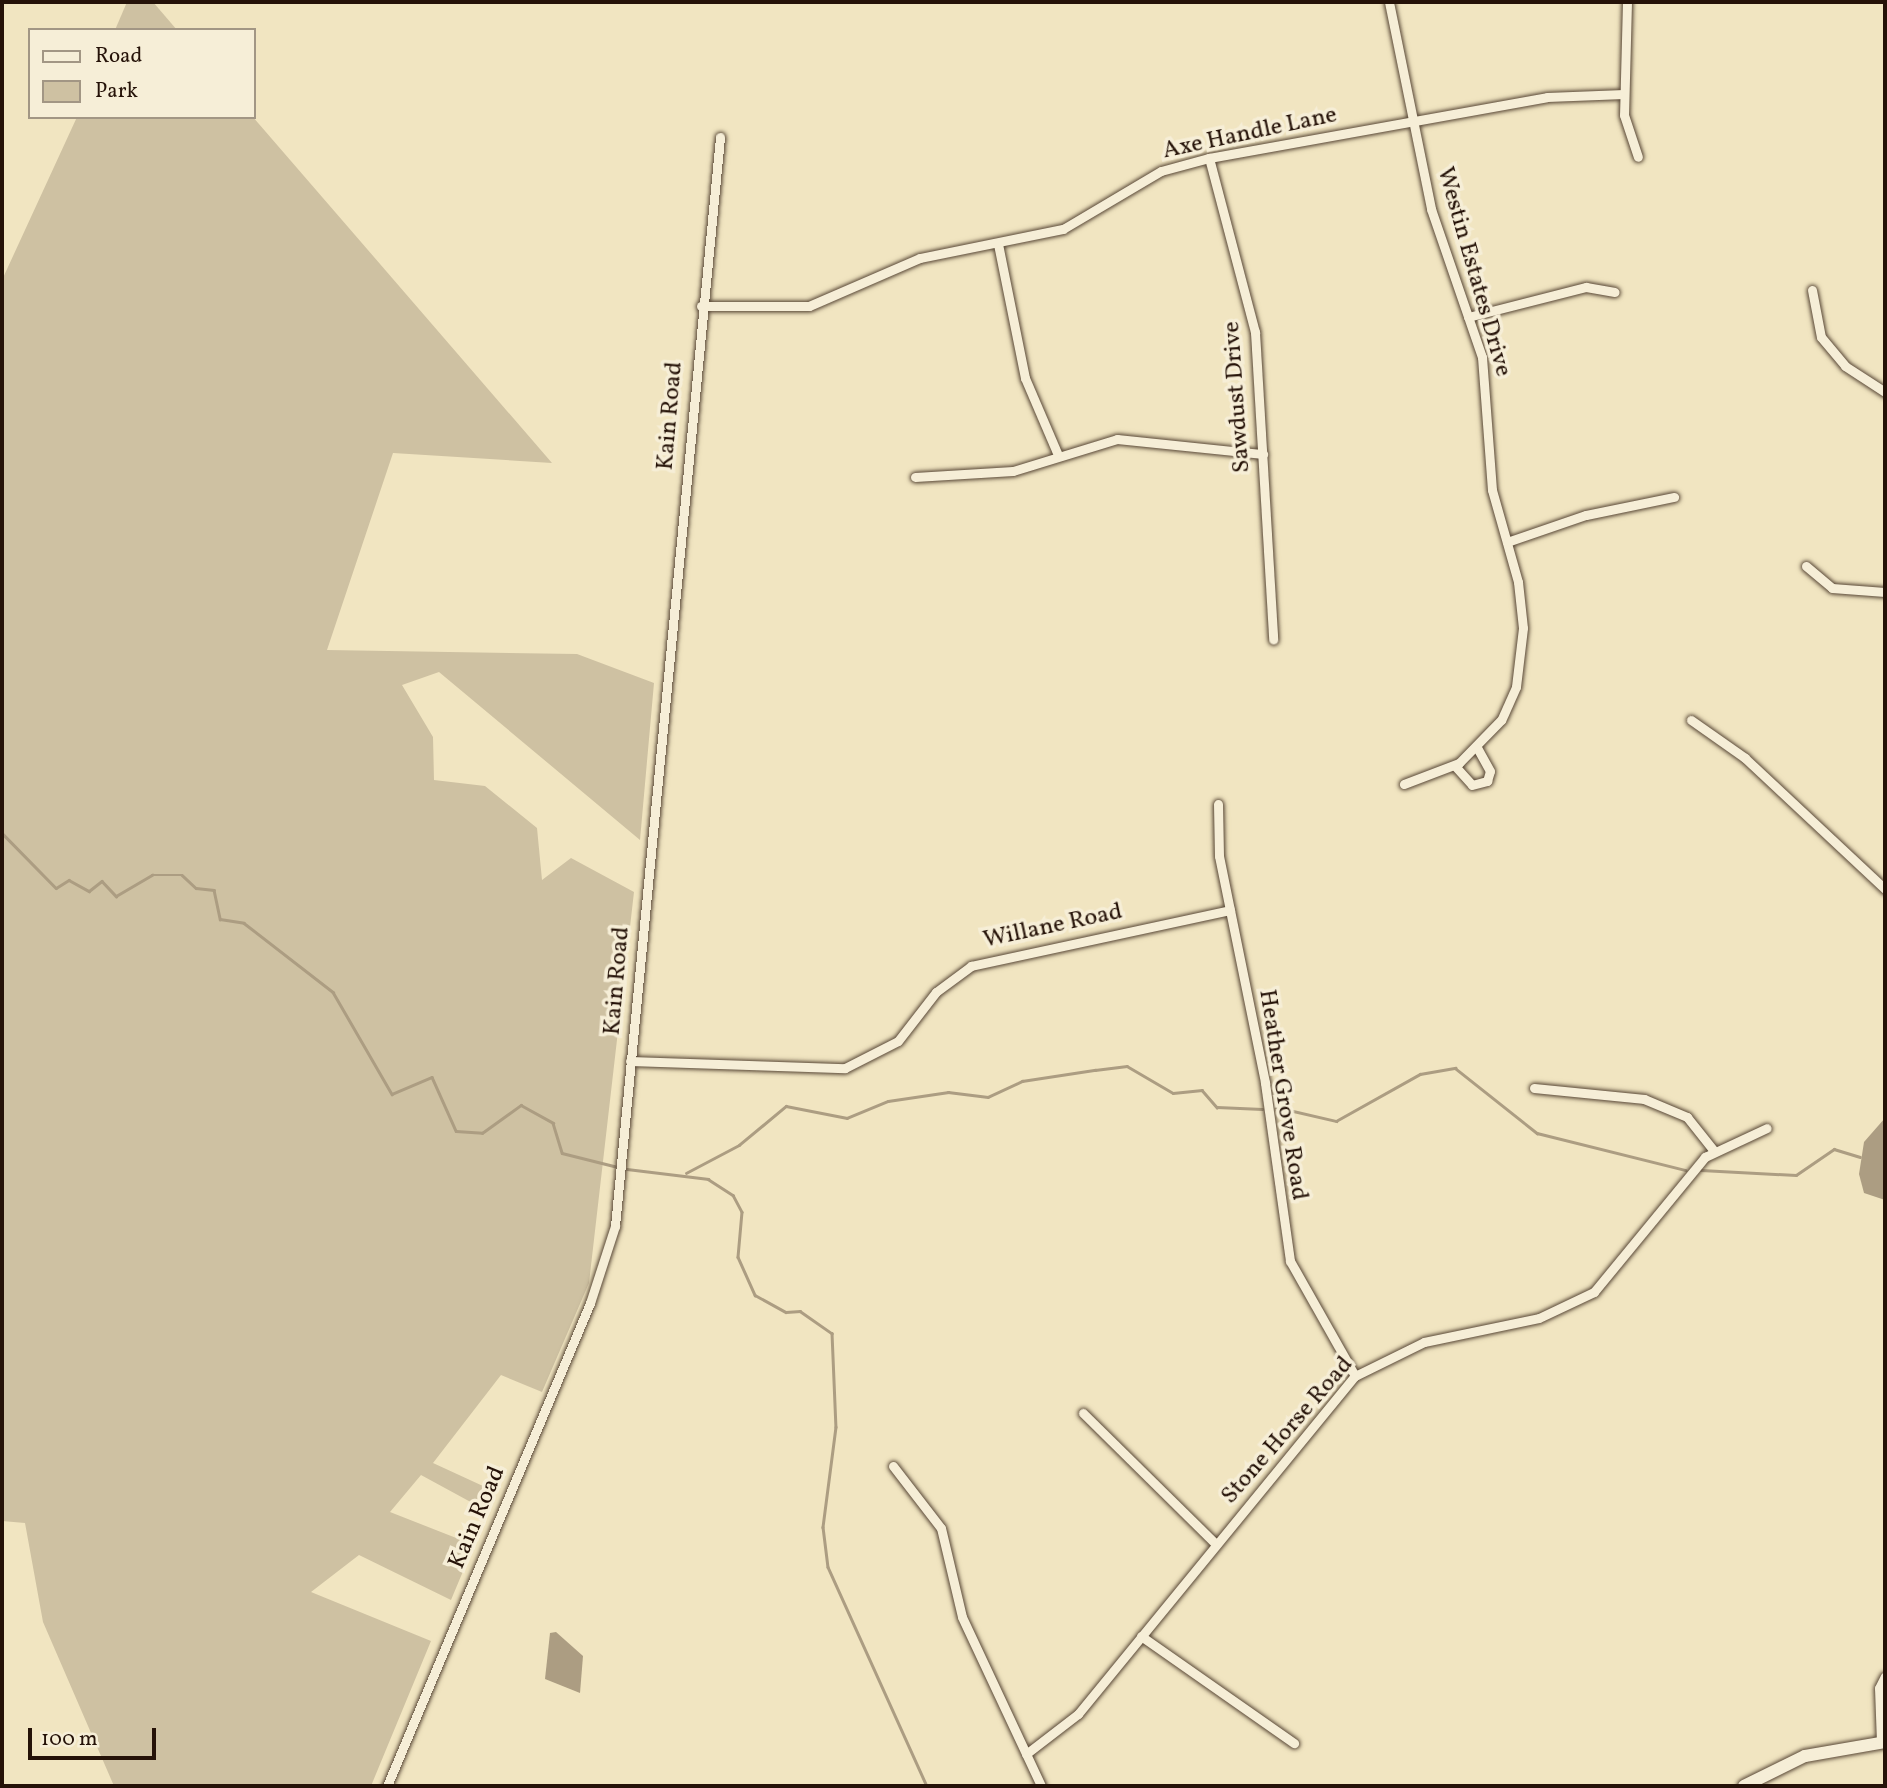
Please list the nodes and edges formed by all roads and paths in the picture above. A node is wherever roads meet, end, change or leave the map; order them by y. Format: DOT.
graph roads {
  1 [pos="1389,2"];
  2 [pos="1627,2"];
  3 [pos="1624,94"];
  4 [pos="1413,121"];
  5 [pos="720,137"];
  6 [pos="1638,157"];
  7 [pos="1209,158"];
  8 [pos="998,244"];
  9 [pos="1812,290"];
  10 [pos="1615,292"];
  11 [pos="701,306"];
  12 [pos="1468,317"];
  13 [pos="1885,392"];
  14 [pos="1264,454"];
  15 [pos="1058,455"];
  16 [pos="915,477"];
  17 [pos="1674,497"];
  18 [pos="1507,542"];
  19 [pos="1806,566"];
  20 [pos="1885,592"];
  21 [pos="1273,639"];
  22 [pos="1691,720"];
  23 [pos="1477,748"];
  24 [pos="1455,766"];
  25 [pos="1404,784"];
  26 [pos="1218,804"];
  27 [pos="1885,889"];
  28 [pos="1230,910"];
  29 [pos="630,1061"];
  30 [pos="1534,1088"];
  31 [pos="1767,1128"];
  32 [pos="1714,1151"];
  33 [pos="1355,1376"];
  34 [pos="1083,1413"];
  35 [pos="893,1466"];
  36 [pos="1216,1544"];
  37 [pos="1141,1636"];
  38 [pos="1885,1676"];
  39 [pos="1883,1742"];
  40 [pos="1294,1743"];
  41 [pos="1026,1754"];
  42 [pos="387,1786"];
  43 [pos="1041,1786"];
  44 [pos="1744,1786"];
  1 -- 4 [label="street, Westin Estates Drive"];
  2 -- 3 [label="street"];
  3 -- 4 [label="street, Axe Handle Lane"];
  3 -- 6 [label="street"];
  4 -- 7 [label="street, Axe Handle Lane"];
  4 -- 12 [label="street, Westin Estates Drive"];
  5 -- 11 [label="street, Kain Road"];
  7 -- 8 [label="street, Axe Handle Lane"];
  7 -- 14 [label="street, Sawdust Drive"];
  8 -- 11 [label="street, Axe Handle Lane"];
  8 -- 15 [label="street"];
  9 -- 13 [label="street"];
  10 -- 12 [label="street"];
  11 -- 29 [label="street, Kain Road"];
  12 -- 18 [label="street, Westin Estates Drive"];
  14 -- 15 [label="street"];
  14 -- 21 [label="street, Sawdust Drive"];
  15 -- 16 [label="street"];
  17 -- 18 [label="street"];
  18 -- 23 [label="street, Westin Estates Drive"];
  19 -- 20 [label="street"];
  22 -- 27 [label="street"];
  23 -- 24 [label="street, Westin Estates Drive"];
  23 -- 24 [label="street"];
  24 -- 25 [label="street, Westin Estates Drive"];
  26 -- 28 [label="street, Heather Grove Road"];
  28 -- 29 [label="street, Willane Road"];
  28 -- 33 [label="street, Heather Grove Road"];
  29 -- 42 [label="street, Kain Road"];
  30 -- 32 [label="street"];
  31 -- 32 [label="street, Stone Horse Road"];
  32 -- 33 [label="street, Stone Horse Road"];
  33 -- 36 [label="street, Stone Horse Road"];
  34 -- 36 [label="street"];
  35 -- 41 [label="street"];
  36 -- 37 [label="street, Stone Horse Road"];
  37 -- 40 [label="street"];
  37 -- 41 [label="street, Stone Horse Road"];
  38 -- 39 [label="street"];
  39 -- 44 [label="main road"];
  41 -- 43 [label="street"];
}
